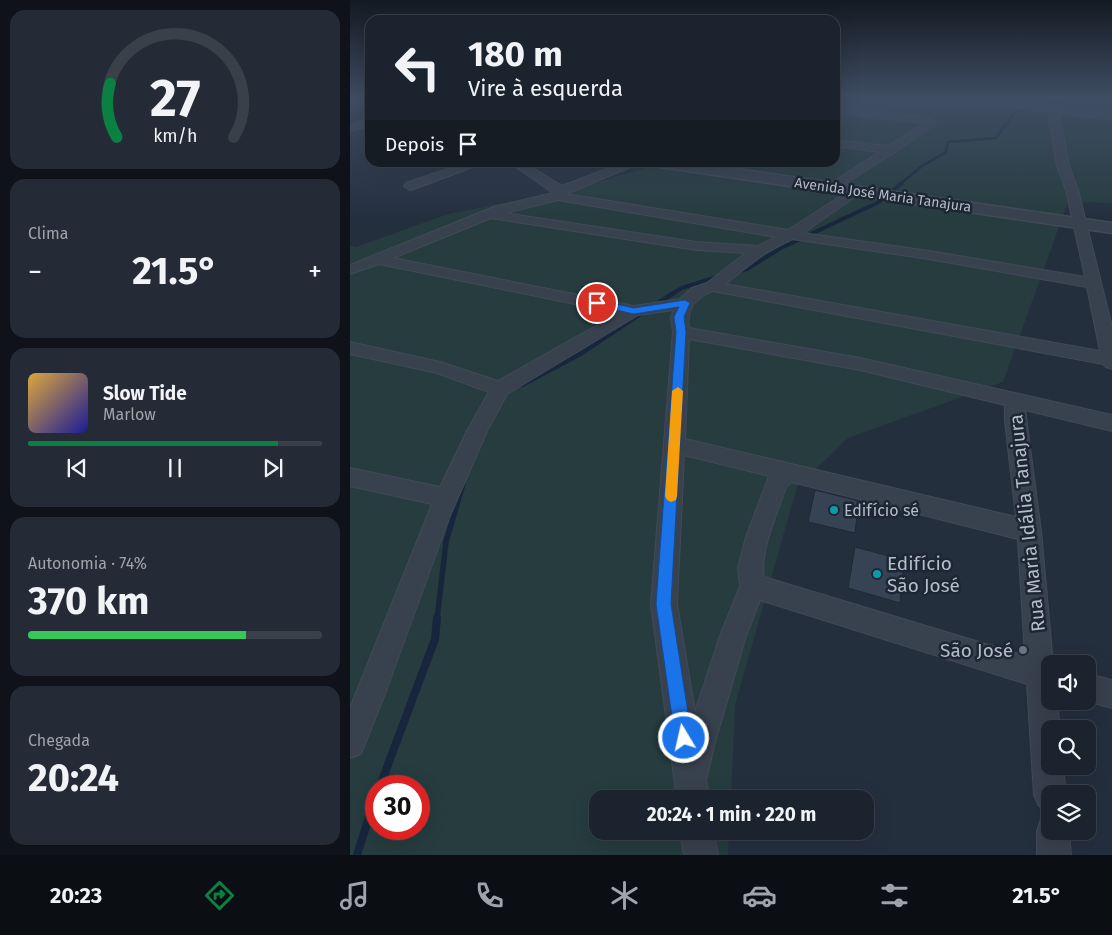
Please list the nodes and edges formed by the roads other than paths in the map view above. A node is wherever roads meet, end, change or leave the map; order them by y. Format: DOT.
graph roads {
  1 [pos="909,138"];
  2 [pos="1058,138"];
  3 [pos="840,144"];
  4 [pos="890,150"];
  5 [pos="466,167"];
  6 [pos="521,167"];
  7 [pos="624,167"];
  8 [pos="699,167"];
  9 [pos="716,167"];
  10 [pos="726,170"];
  11 [pos="410,186"];
  12 [pos="848,186"];
  13 [pos="559,193"];
  14 [pos="491,214"];
  15 [pos="1078,219"];
  16 [pos="1112,220"];
  17 [pos="1112,228"];
  18 [pos="790,235"];
  19 [pos="760,250"];
  20 [pos="378,259"];
  21 [pos="350,270"];
  22 [pos="1092,283"];
  23 [pos="712,286"];
  24 [pos="685,303"];
  25 [pos="634,311"];
  26 [pos="681,332"];
  27 [pos="350,348"];
  28 [pos="1111,355"];
  29 [pos="500,389"];
  30 [pos="1015,400"];
  31 [pos="1112,423"];
  32 [pos="674,444"];
  33 [pos="788,472"];
  34 [pos="350,477"];
  35 [pos="446,498"];
  36 [pos="1029,531"];
  37 [pos="753,586"];
  38 [pos="1044,655"];
  39 [pos="1041,674"];
  40 [pos="1096,690"];
  41 [pos="1112,694"];
  42 [pos="1047,710"];
  43 [pos="353,730"];
  44 [pos="1050,785"];
  45 [pos="692,790"];
  46 [pos="693,790"];
  47 [pos="698,840"];
  48 [pos="1053,840"];
  49 [pos="701,855"];
  50 [pos="1054,855"];
  1 -- 4 [label="street"];
  2 -- 15 [label="street"];
  3 -- 4 [label="street"];
  4 -- 12 [label="street"];
  5 -- 11 [label="street"];
  6 -- 13 [label="street"];
  7 -- 13 [label="street"];
  8 -- 10 [label="street, Avenida José Maria Tanajura"];
  9 -- 10 [label="street, Avenida José Maria Tanajura"];
  10 -- 12 [label="street, Avenida José Maria Tanajura"];
  12 -- 15 [label="street, Avenida José Maria Tanajura"];
  12 -- 18 [label="street"];
  13 -- 14 [label="street"];
  13 -- 18 [label="street"];
  14 -- 19 [label="street"];
  14 -- 20 [label="street"];
  15 -- 16 [label="street, Avenida José Maria Tanajura"];
  15 -- 17 [label="street, Avenida José Maria Tanajura"];
  15 -- 22 [label="street"];
  18 -- 19 [label="street"];
  18 -- 22 [label="street"];
  19 -- 23 [label="street"];
  20 -- 21 [label="street"];
  20 -- 25 [label="street"];
  22 -- 28 [label="street"];
  23 -- 24 [label="street"];
  23 -- 28 [label="street"];
  24 -- 25 [label="street"];
  24 -- 26 [label="street"];
  25 -- 29 [label="street"];
  26 -- 30 [label="street"];
  26 -- 32 [label="street"];
  27 -- 29 [label="street"];
  29 -- 35 [label="street"];
  30 -- 31 [label="street"];
  30 -- 36 [label="street, Rua Maria Idália Tanajura"];
  32 -- 33 [label="street"];
  32 -- 45 [label="street"];
  33 -- 36 [label="street"];
  33 -- 37 [label="street"];
  34 -- 35 [label="street"];
  35 -- 43 [label="street"];
  36 -- 38 [label="street, Rua Maria Idália Tanajura"];
  37 -- 39 [label="street"];
  37 -- 46 [label="street"];
  40 -- 41 [label="street"];
  42 -- 44 [label="street, Rua Maria Idália Tanajura"];
  47 -- 49 [label="street"];
  48 -- 50 [label="street"];
}
